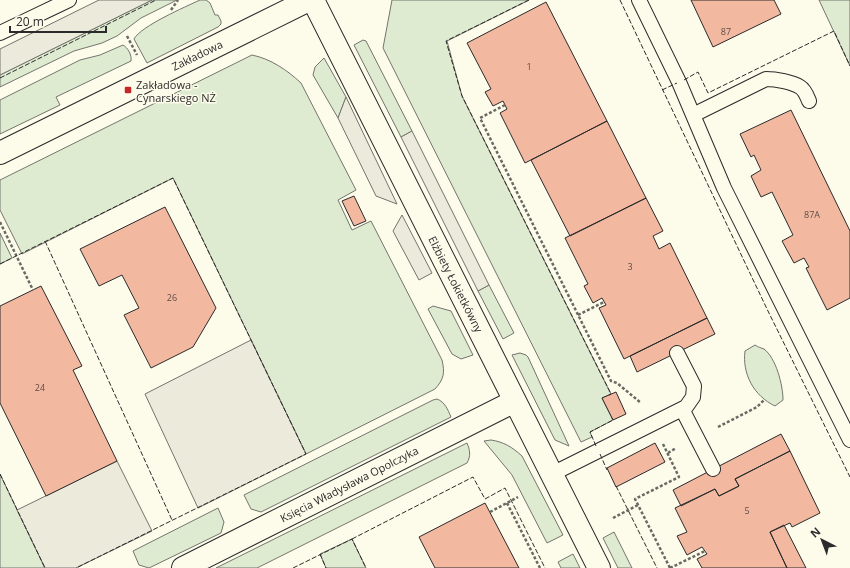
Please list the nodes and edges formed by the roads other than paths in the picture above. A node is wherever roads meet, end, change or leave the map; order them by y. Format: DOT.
graph roads {
  1 [pos="69,0"];
  2 [pos="309,0"];
  3 [pos="313,0"];
  4 [pos="640,0"];
  5 [pos="0,33"];
  6 [pos="809,100"];
  7 [pos="693,116"];
  8 [pos="0,153"];
  9 [pos="677,352"];
  10 [pos="515,401"];
  11 [pos="682,409"];
  12 [pos="850,440"];
  13 [pos="713,469"];
  14 [pos="552,474"];
  15 [pos="183,568"];
  16 [pos="599,568"];
  1 -- 5 [label="lane"];
  2 -- 8 [label="street, Zakładowa"];
  3 -- 10 [label="street, Elżbiety Łokietkówny"];
  4 -- 7 [label="lane"];
  6 -- 7 [label="lane"];
  7 -- 12 [label="lane"];
  9 -- 11 [label="lane"];
  10 -- 14 [label="street, Elżbiety Łokietkówny"];
  10 -- 15 [label="street, Księcia Władysława Opolczyka"];
  11 -- 13 [label="lane"];
  11 -- 14 [label="lane"];
  14 -- 16 [label="street, Elżbiety Łokietkówny"];
}
